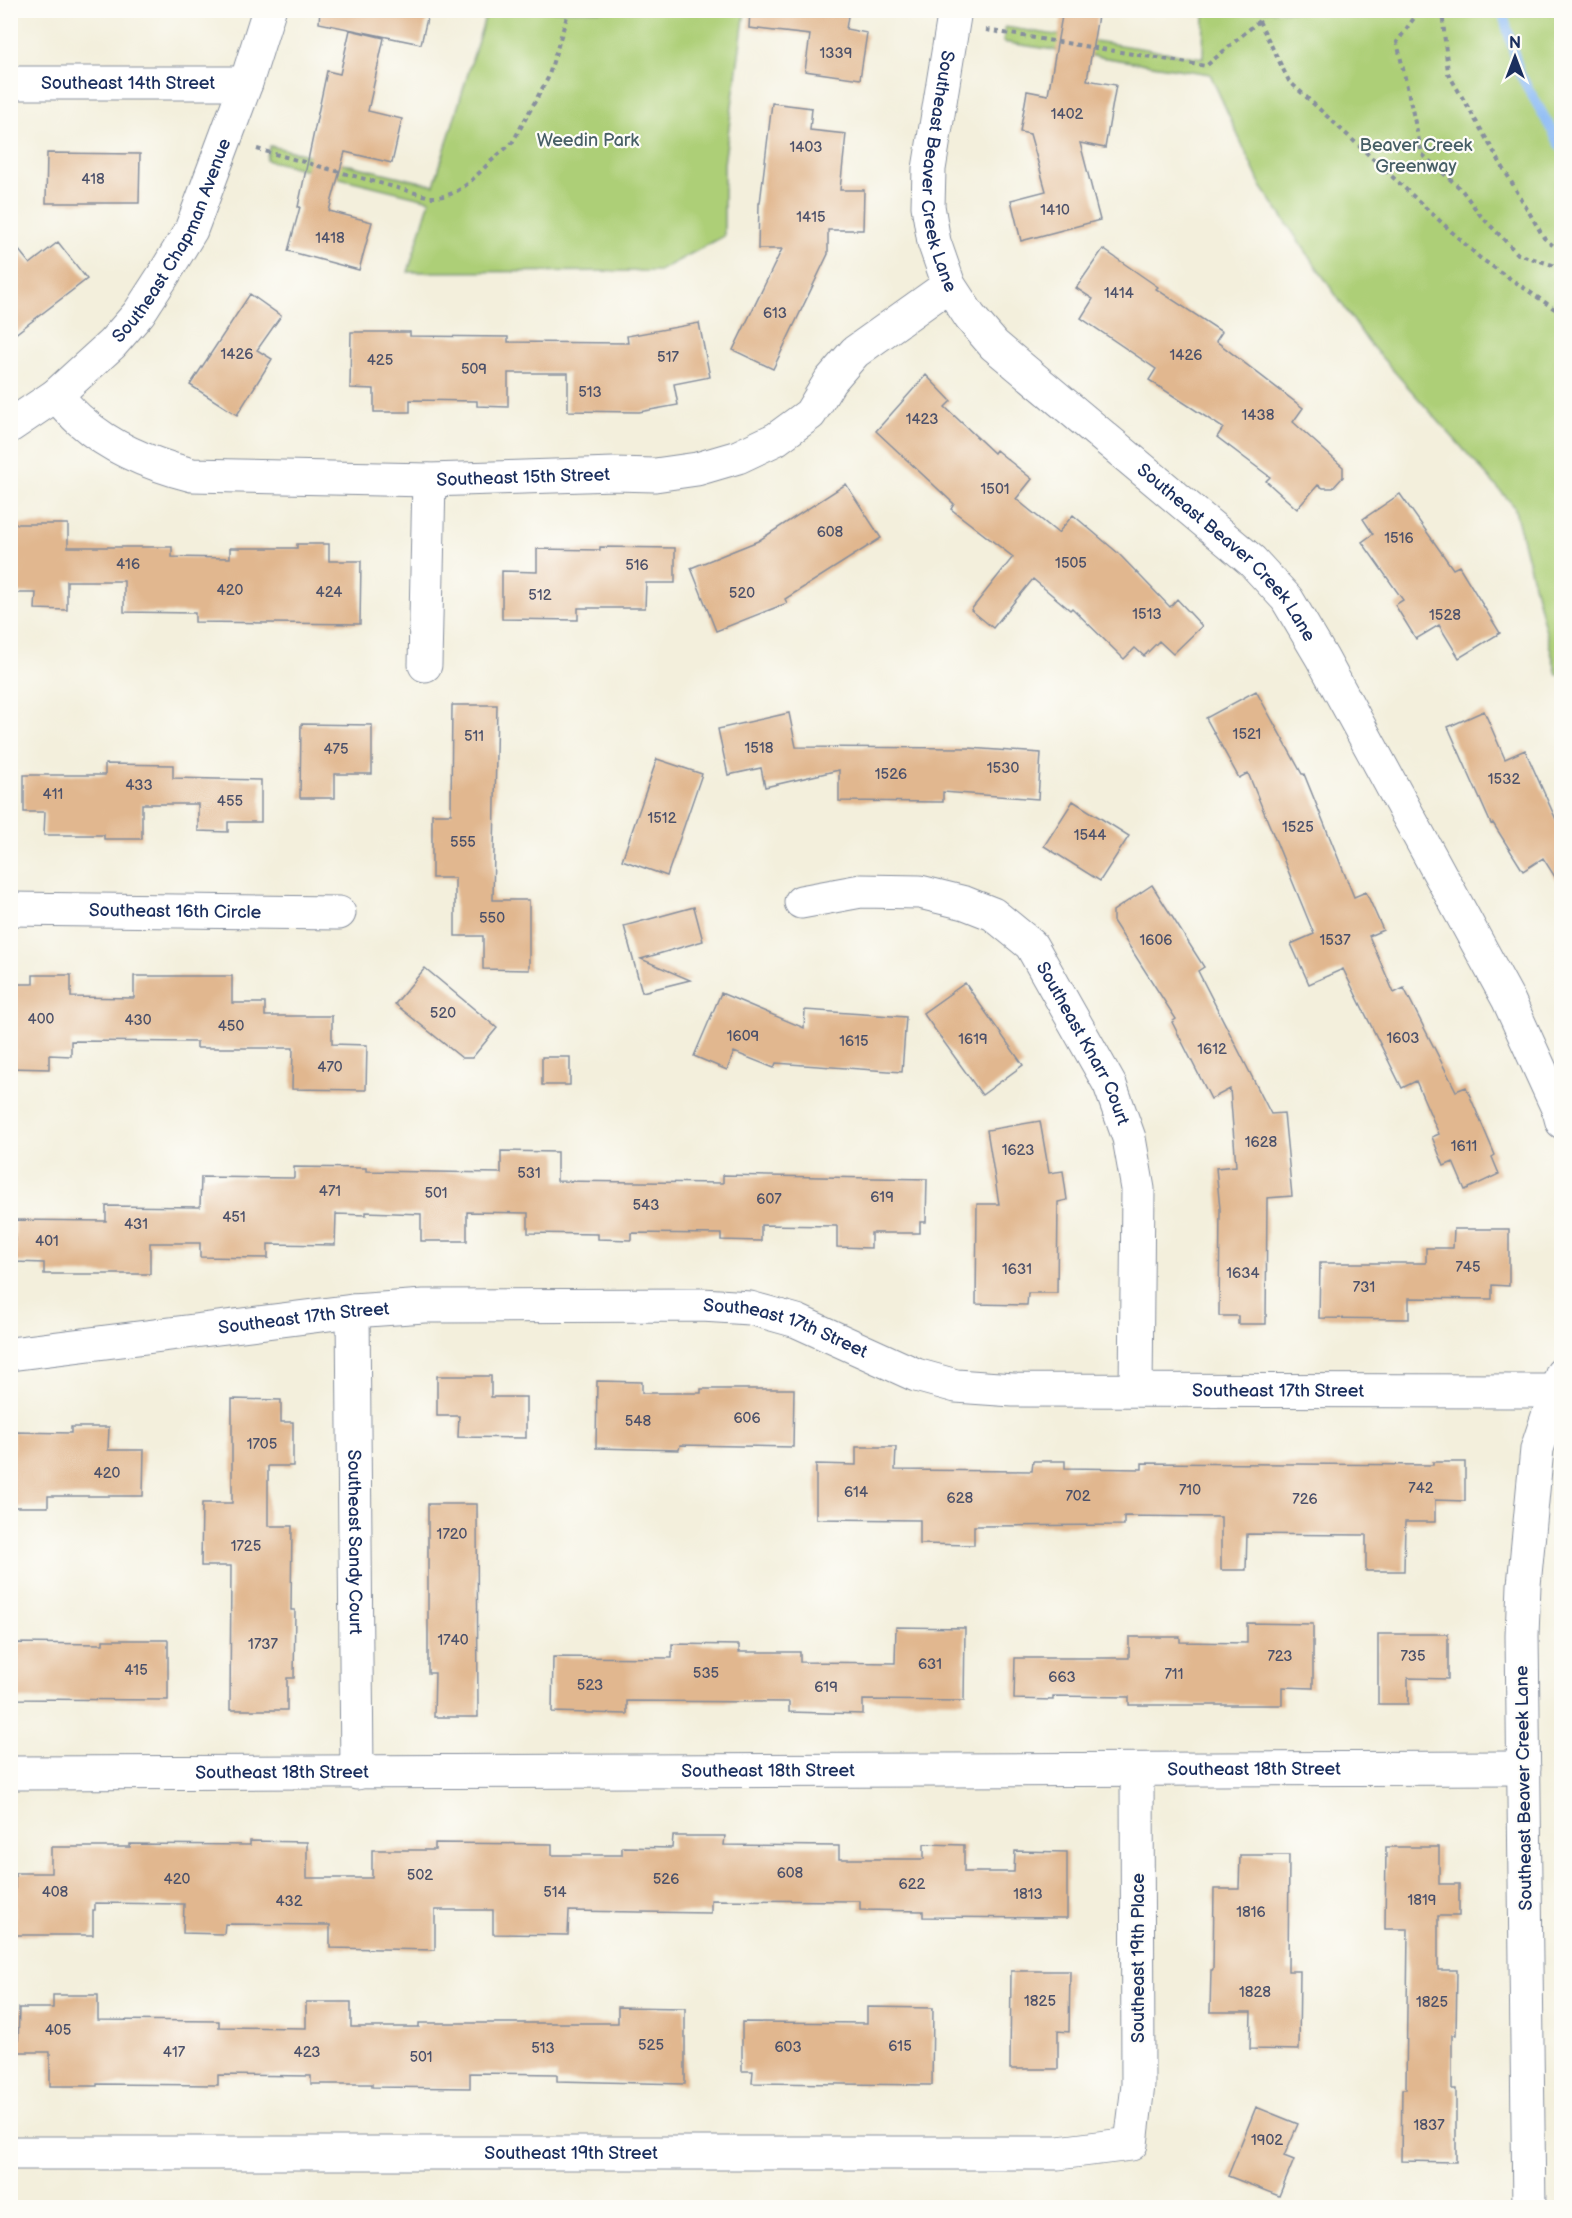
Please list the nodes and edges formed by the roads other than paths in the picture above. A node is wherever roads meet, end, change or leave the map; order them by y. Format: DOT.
graph roads {
  1 [pos="269,10"];
  2 [pos="954,16"];
  3 [pos="10,83"];
  4 [pos="246,83"];
  5 [pos="949,285"];
  6 [pos="56,395"];
  7 [pos="10,426"];
  8 [pos="429,480"];
  9 [pos="425,666"];
  10 [pos="801,902"];
  11 [pos="10,909"];
  12 [pos="339,913"];
  13 [pos="1562,1122"];
  14 [pos="353,1311"];
  15 [pos="10,1354"];
  16 [pos="1558,1382"];
  17 [pos="1136,1389"];
  18 [pos="1524,1768"];
  19 [pos="1137,1770"];
  20 [pos="10,1773"];
  21 [pos="357,1773"];
  22 [pos="1131,2144"];
  23 [pos="10,2153"];
  24 [pos="1529,2208"];
  1 -- 4 [label="street, Southeast Chapman Avenue"];
  2 -- 5 [label="street, Southeast Beaver Creek Lane"];
  3 -- 4 [label="street, Southeast 14th Street"];
  4 -- 6 [label="street, Southeast Chapman Avenue"];
  5 -- 8 [label="street, Southeast 15th Street"];
  5 -- 13 [label="street, Southeast Beaver Creek Lane"];
  6 -- 7 [label="street, Southeast Chapman Avenue"];
  6 -- 8 [label="street, Southeast 15th Street"];
  8 -- 9 [label="street"];
  10 -- 17 [label="street, Southeast Knarr Court"];
  11 -- 12 [label="street, Southeast 16th Circle"];
  14 -- 15 [label="street, Southeast 17th Street"];
  14 -- 17 [label="street, Southeast 17th Street"];
  14 -- 21 [label="street, Southeast Sandy Court"];
  16 -- 17 [label="street, Southeast 17th Street"];
  16 -- 18 [label="street, Southeast Beaver Creek Lane"];
  18 -- 19 [label="street, Southeast 18th Street"];
  18 -- 24 [label="street, Southeast Beaver Creek Lane"];
  19 -- 21 [label="street, Southeast 18th Street"];
  19 -- 22 [label="street, Southeast 19th Place"];
  20 -- 21 [label="street, Southeast 18th Street"];
  22 -- 23 [label="street, Southeast 19th Street"];
}
